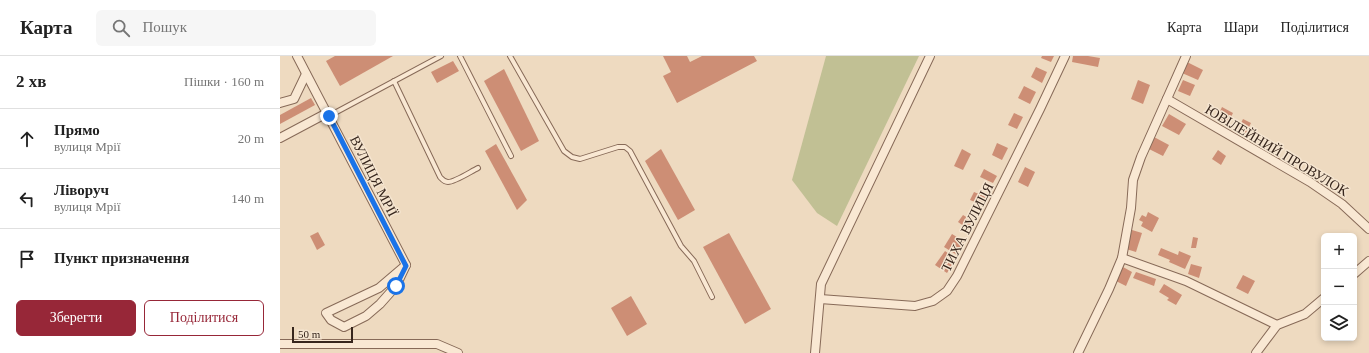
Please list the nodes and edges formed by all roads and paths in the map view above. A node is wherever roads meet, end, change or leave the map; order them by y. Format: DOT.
graph roads {
  1 [pos="297,56"];
  2 [pos="441,56"];
  3 [pos="460,56"];
  4 [pos="510,56"];
  5 [pos="930,56"];
  6 [pos="1065,56"];
  7 [pos="1186,56"];
  8 [pos="306,74"];
  9 [pos="394,81"];
  10 [pos="1167,99"];
  11 [pos="280,103"];
  12 [pos="328,114"];
  13 [pos="280,138"];
  14 [pos="511,156"];
  15 [pos="478,168"];
  16 [pos="1369,229"];
  17 [pos="1122,258"];
  18 [pos="1369,261"];
  19 [pos="406,266"];
  20 [pos="1357,271"];
  21 [pos="712,297"];
  22 [pos="820,299"];
  23 [pos="1321,301"];
  24 [pos="1277,325"];
  25 [pos="280,344"];
  26 [pos="437,344"];
  27 [pos="441,353"];
  28 [pos="458,353"];
  29 [pos="815,353"];
  30 [pos="1078,353"];
  31 [pos="1256,353"];
  1 -- 8 [label="street, ВУЛИЦЯ МРІЇ"];
  2 -- 9 [label="lane"];
  3 -- 14 [label="lane"];
  4 -- 21 [label="lane"];
  5 -- 22 [label="street"];
  6 -- 22 [label="street, ТИХА ВУЛИЦЯ"];
  7 -- 10 [label="street"];
  8 -- 11 [label="street"];
  8 -- 12 [label="street, ВУЛИЦЯ МРІЇ"];
  9 -- 12 [label="lane"];
  9 -- 15 [label="lane"];
  10 -- 16 [label="street, ЮВІЛЕЙНИЙ ПРОВУЛОК"];
  10 -- 17 [label="street"];
  12 -- 13 [label="street"];
  12 -- 19 [label="street, ВУЛИЦЯ МРІЇ"];
  17 -- 24 [label="street"];
  17 -- 30 [label="street"];
  18 -- 20 [label="street"];
  19 -- 19 [label="street"];
  22 -- 29 [label="street"];
  23 -- 24 [label="street"];
  24 -- 31 [label="street"];
  25 -- 26 [label="street"];
  26 -- 27 [label="street"];
  26 -- 28 [label="street"];
}
